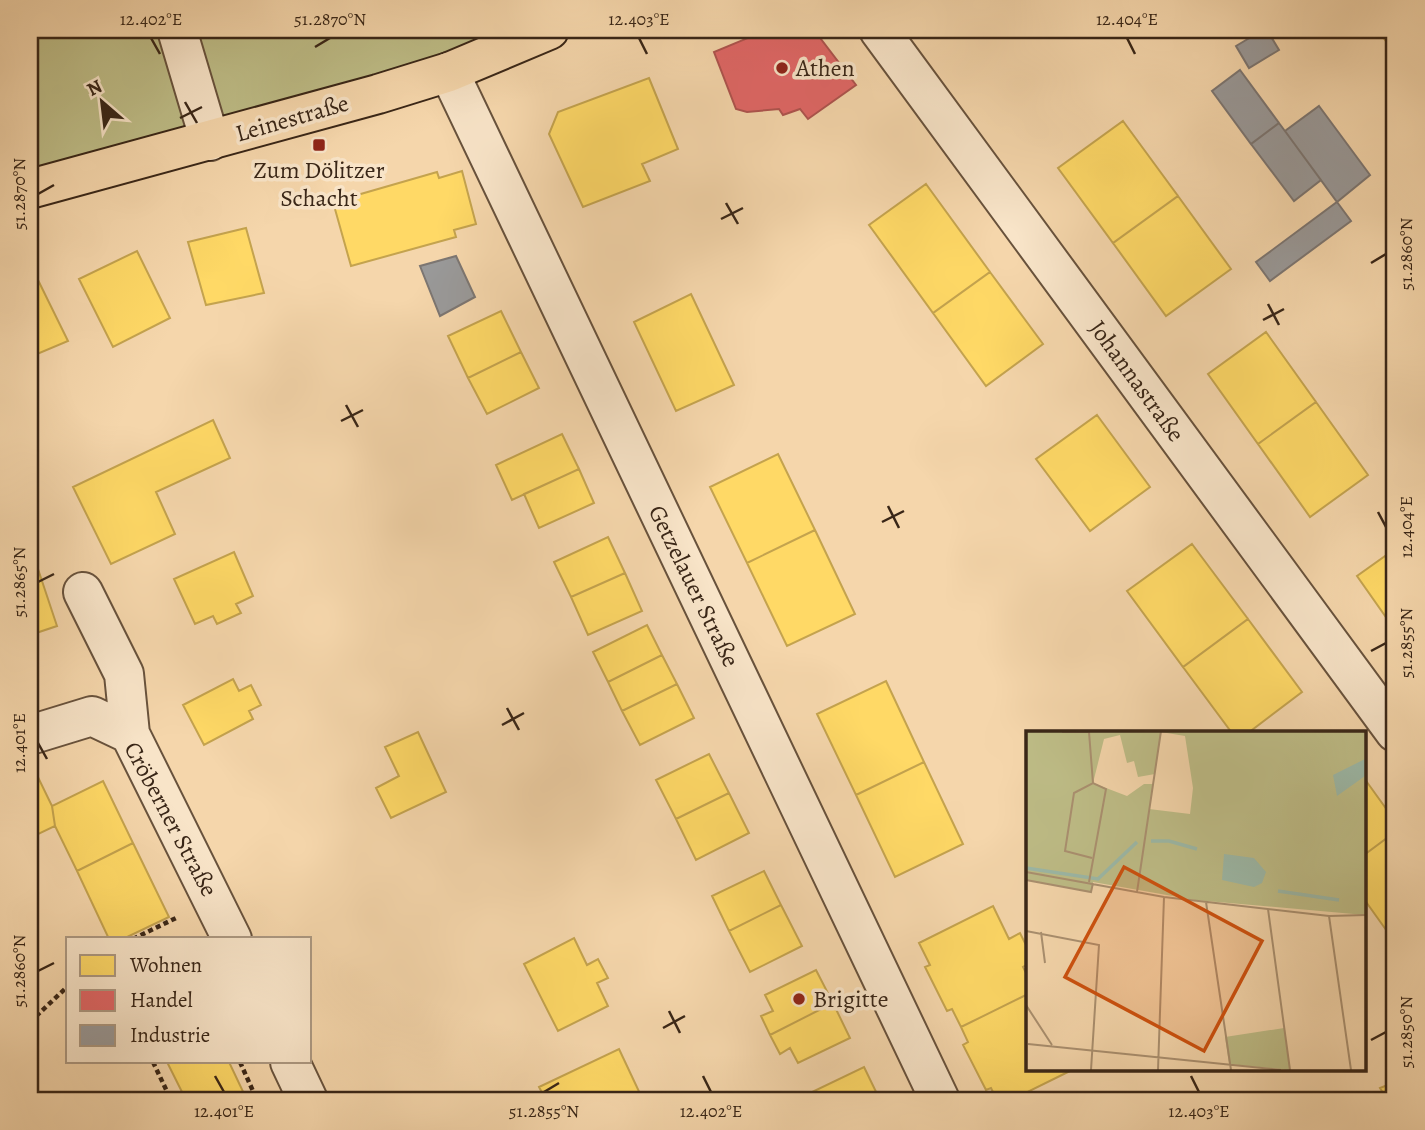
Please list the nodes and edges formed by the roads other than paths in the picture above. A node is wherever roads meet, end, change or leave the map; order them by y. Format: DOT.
graph roads {
  1 [pos="177,30"];
  2 [pos="549,30"];
  3 [pos="879,30"];
  4 [pos="449,72"];
  5 [pos="209,141"];
  6 [pos="30,189"];
  7 [pos="83,592"];
  8 [pos="1395,732"];
  9 [pos="130,734"];
  10 [pos="30,735"];
  11 [pos="231,937"];
  12 [pos="291,1064"];
  13 [pos="308,1100"];
  14 [pos="940,1100"];
  1 -- 5 [label="street"];
  2 -- 4 [label="main road, Leinestraße"];
  3 -- 8 [label="street, Johannastraße"];
  4 -- 5 [label="main road, Leinestraße"];
  4 -- 14 [label="street, Getzelauer Straße"];
  5 -- 6 [label="main road, Leinestraße"];
  7 -- 9 [label="street"];
  9 -- 10 [label="street, Cröberner Straße"];
  9 -- 11 [label="street, Cröberner Straße"];
  12 -- 13 [label="street"];
}
